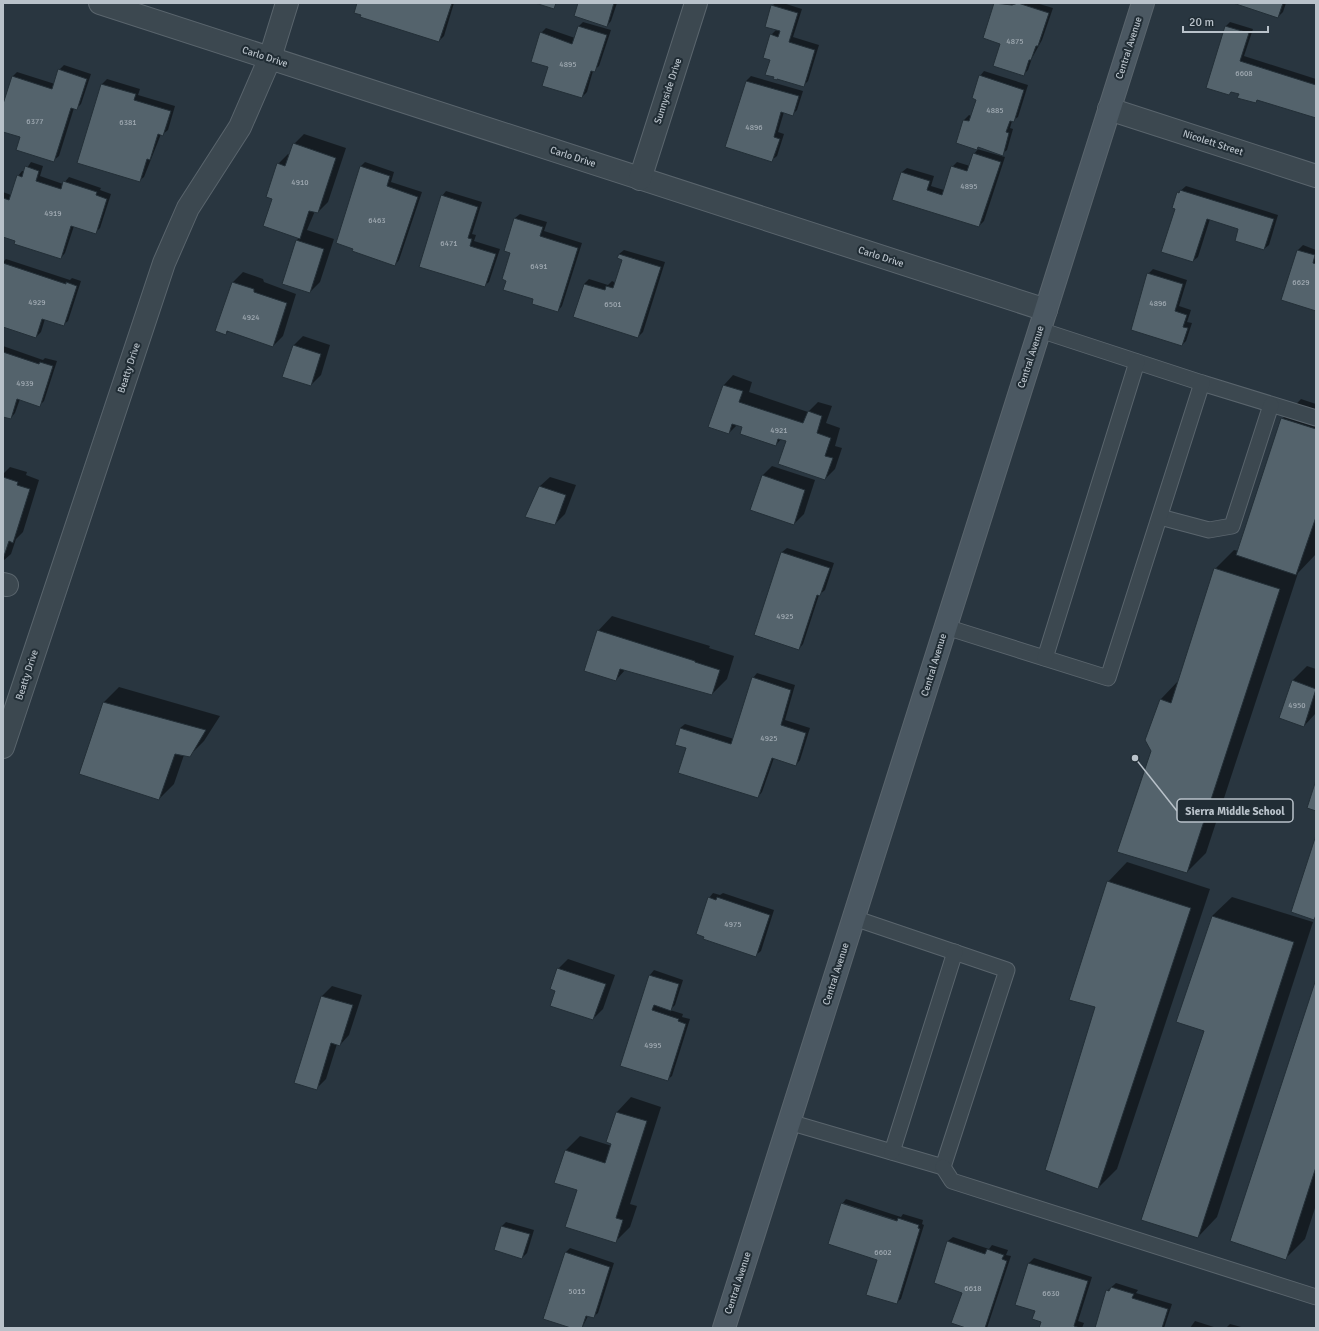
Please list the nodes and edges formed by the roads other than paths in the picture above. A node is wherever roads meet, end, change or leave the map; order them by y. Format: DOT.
graph roads {
  1 [pos="100,3"];
  2 [pos="287,3"];
  3 [pos="696,3"];
  4 [pos="1143,3"];
  5 [pos="270,58"];
  6 [pos="1109,109"];
  7 [pos="1316,176"];
  8 [pos="640,179"];
  9 [pos="1043,320"];
  10 [pos="1138,362"];
  11 [pos="1202,383"];
  12 [pos="1271,405"];
  13 [pos="1316,418"];
  14 [pos="1160,517"];
  15 [pos="946,627"];
  16 [pos="1045,658"];
  17 [pos="3,747"];
  18 [pos="854,918"];
  19 [pos="954,952"];
  20 [pos="789,1122"];
  21 [pos="892,1152"];
  22 [pos="943,1167"];
  23 [pos="1316,1297"];
  24 [pos="724,1328"];
  1 -- 5 [label="street, Carlo Drive"];
  2 -- 5 [label="street, Beatty Drive"];
  3 -- 8 [label="street, Sunnyside Drive"];
  4 -- 6 [label="main road, Central Avenue"];
  5 -- 8 [label="street, Carlo Drive"];
  5 -- 17 [label="street, Beatty Drive"];
  6 -- 7 [label="street, Nicolett Street"];
  6 -- 9 [label="main road, Central Avenue"];
  8 -- 9 [label="street, Carlo Drive"];
  9 -- 10 [label="lane"];
  9 -- 15 [label="main road, Central Avenue"];
  10 -- 11 [label="lane"];
  10 -- 16 [label="lane"];
  11 -- 12 [label="lane"];
  11 -- 14 [label="lane"];
  12 -- 13 [label="lane"];
  12 -- 14 [label="lane"];
  14 -- 16 [label="lane"];
  15 -- 16 [label="lane"];
  15 -- 18 [label="main road, Central Avenue"];
  18 -- 19 [label="lane"];
  18 -- 20 [label="main road, Central Avenue"];
  19 -- 21 [label="lane"];
  19 -- 22 [label="lane"];
  20 -- 21 [label="lane"];
  20 -- 24 [label="main road, Central Avenue"];
  21 -- 22 [label="lane"];
  22 -- 23 [label="lane"];
}
